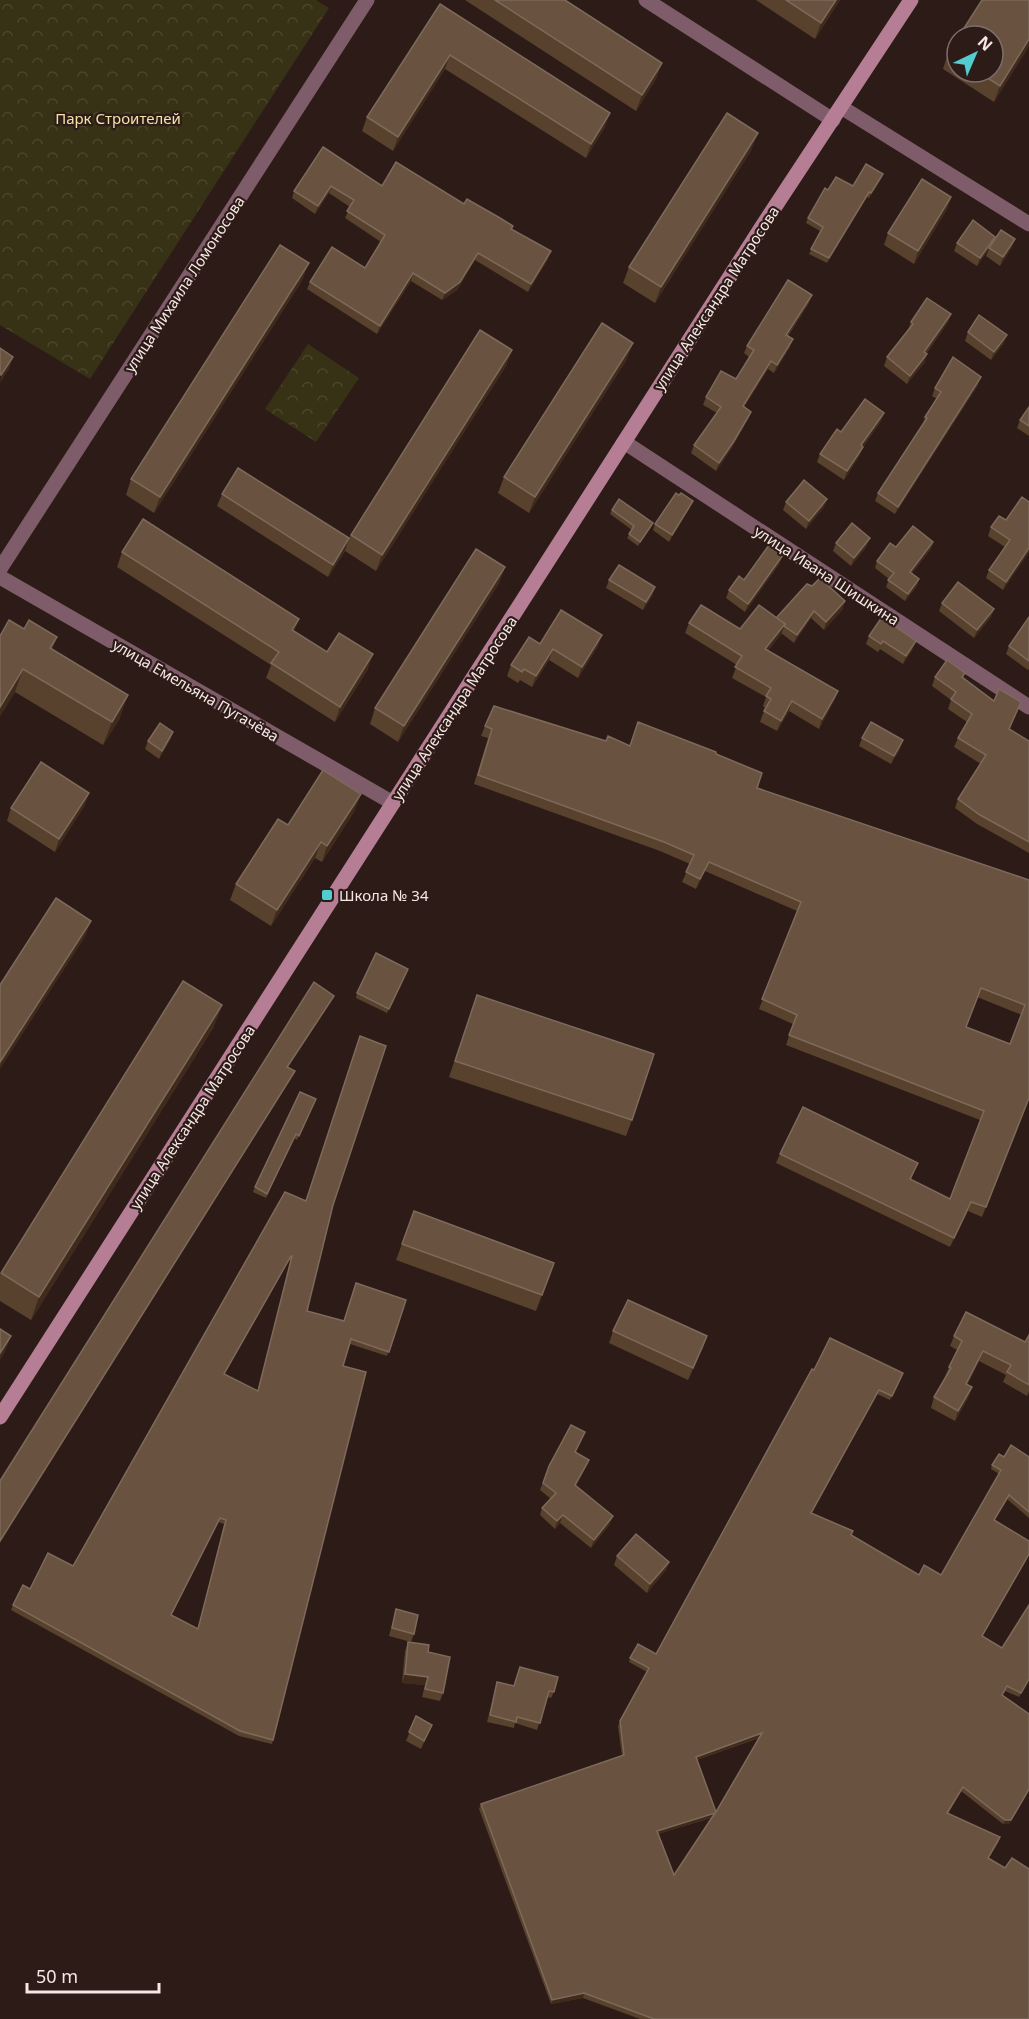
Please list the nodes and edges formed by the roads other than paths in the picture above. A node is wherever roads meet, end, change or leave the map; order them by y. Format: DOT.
graph roads {
  1 [pos="367,0"];
  2 [pos="646,0"];
  3 [pos="911,0"];
  4 [pos="837,114"];
  5 [pos="1029,224"];
  6 [pos="624,442"];
  7 [pos="0,569"];
  8 [pos="0,576"];
  9 [pos="1029,707"];
  10 [pos="393,803"];
  11 [pos="0,1417"];
  1 -- 7 [label="street, улица Михаила Ломоносова"];
  2 -- 4 [label="street"];
  3 -- 4 [label="street, улица Александра Матросова"];
  4 -- 5 [label="street"];
  4 -- 6 [label="street, улица Александра Матросова"];
  6 -- 9 [label="street, улица Ивана Шишкина"];
  6 -- 10 [label="street, улица Александра Матросова"];
  8 -- 10 [label="street, улица Емельяна Пугачёва"];
  10 -- 11 [label="street, улица Александра Матросова"];
}
